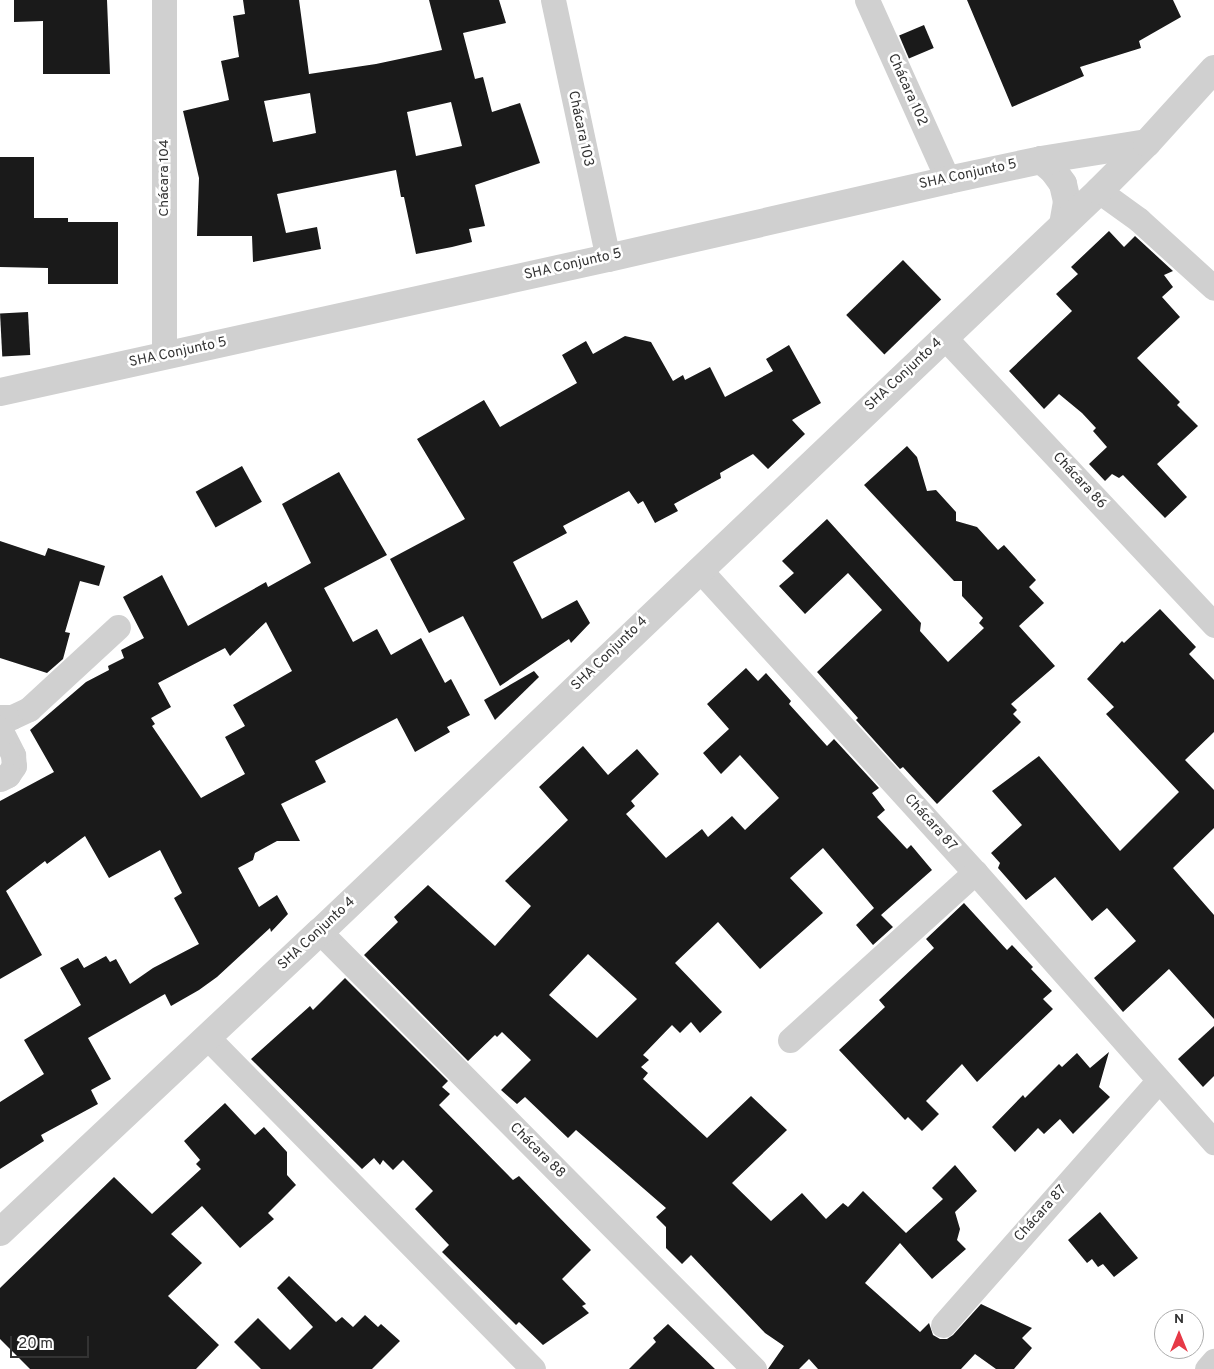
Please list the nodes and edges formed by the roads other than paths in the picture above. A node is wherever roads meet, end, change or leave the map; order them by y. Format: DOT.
graph roads {
  1 [pos="164,0"];
  2 [pos="553,0"];
  3 [pos="867,0"];
  4 [pos="1214,69"];
  5 [pos="1147,143"];
  6 [pos="1041,160"];
  7 [pos="948,180"];
  8 [pos="1099,191"];
  9 [pos="1063,225"];
  10 [pos="608,258"];
  11 [pos="1214,288"];
  12 [pos="944,337"];
  13 [pos="164,356"];
  14 [pos="0,392"];
  15 [pos="699,569"];
  16 [pos="1214,624"];
  17 [pos="118,628"];
  18 [pos="0,717"];
  19 [pos="0,729"];
  20 [pos="0,779"];
  21 [pos="975,872"];
  22 [pos="320,932"];
  23 [pos="208,1036"];
  24 [pos="790,1040"];
  25 [pos="1158,1081"];
  26 [pos="1214,1142"];
  27 [pos="0,1232"];
  28 [pos="943,1324"];
  29 [pos="1214,1361"];
  30 [pos="534,1369"];
  31 [pos="754,1369"];
  32 [pos="1206,1369"];
  1 -- 13 [label="street, Chácara 104"];
  2 -- 10 [label="street, Chácara 103"];
  3 -- 7 [label="street, Chácara 102"];
  4 -- 5 [label="street, SHA Conjunto 4"];
  5 -- 6 [label="street, SHA Conjunto 5"];
  5 -- 8 [label="street, SHA Conjunto 4"];
  6 -- 7 [label="street, SHA Conjunto 5"];
  6 -- 9 [label="street"];
  7 -- 10 [label="street, SHA Conjunto 5"];
  8 -- 9 [label="street, SHA Conjunto 4"];
  8 -- 11 [label="street"];
  9 -- 12 [label="street, SHA Conjunto 4"];
  10 -- 13 [label="street, SHA Conjunto 5"];
  12 -- 15 [label="street, SHA Conjunto 4"];
  12 -- 16 [label="street, Chácara 86"];
  13 -- 14 [label="street, SHA Conjunto 5"];
  15 -- 21 [label="street, Chácara 87"];
  15 -- 22 [label="street, SHA Conjunto 4"];
  17 -- 18 [label="street"];
  19 -- 20 [label="street"];
  21 -- 24 [label="street"];
  21 -- 25 [label="street, Chácara 87"];
  22 -- 23 [label="street, SHA Conjunto 4"];
  22 -- 31 [label="street, Chácara 88"];
  23 -- 27 [label="street, SHA Conjunto 4"];
  23 -- 30 [label="street"];
  25 -- 26 [label="street, Chácara 87"];
  25 -- 28 [label="street, Chácara 87"];
  29 -- 32 [label="street"];
}
